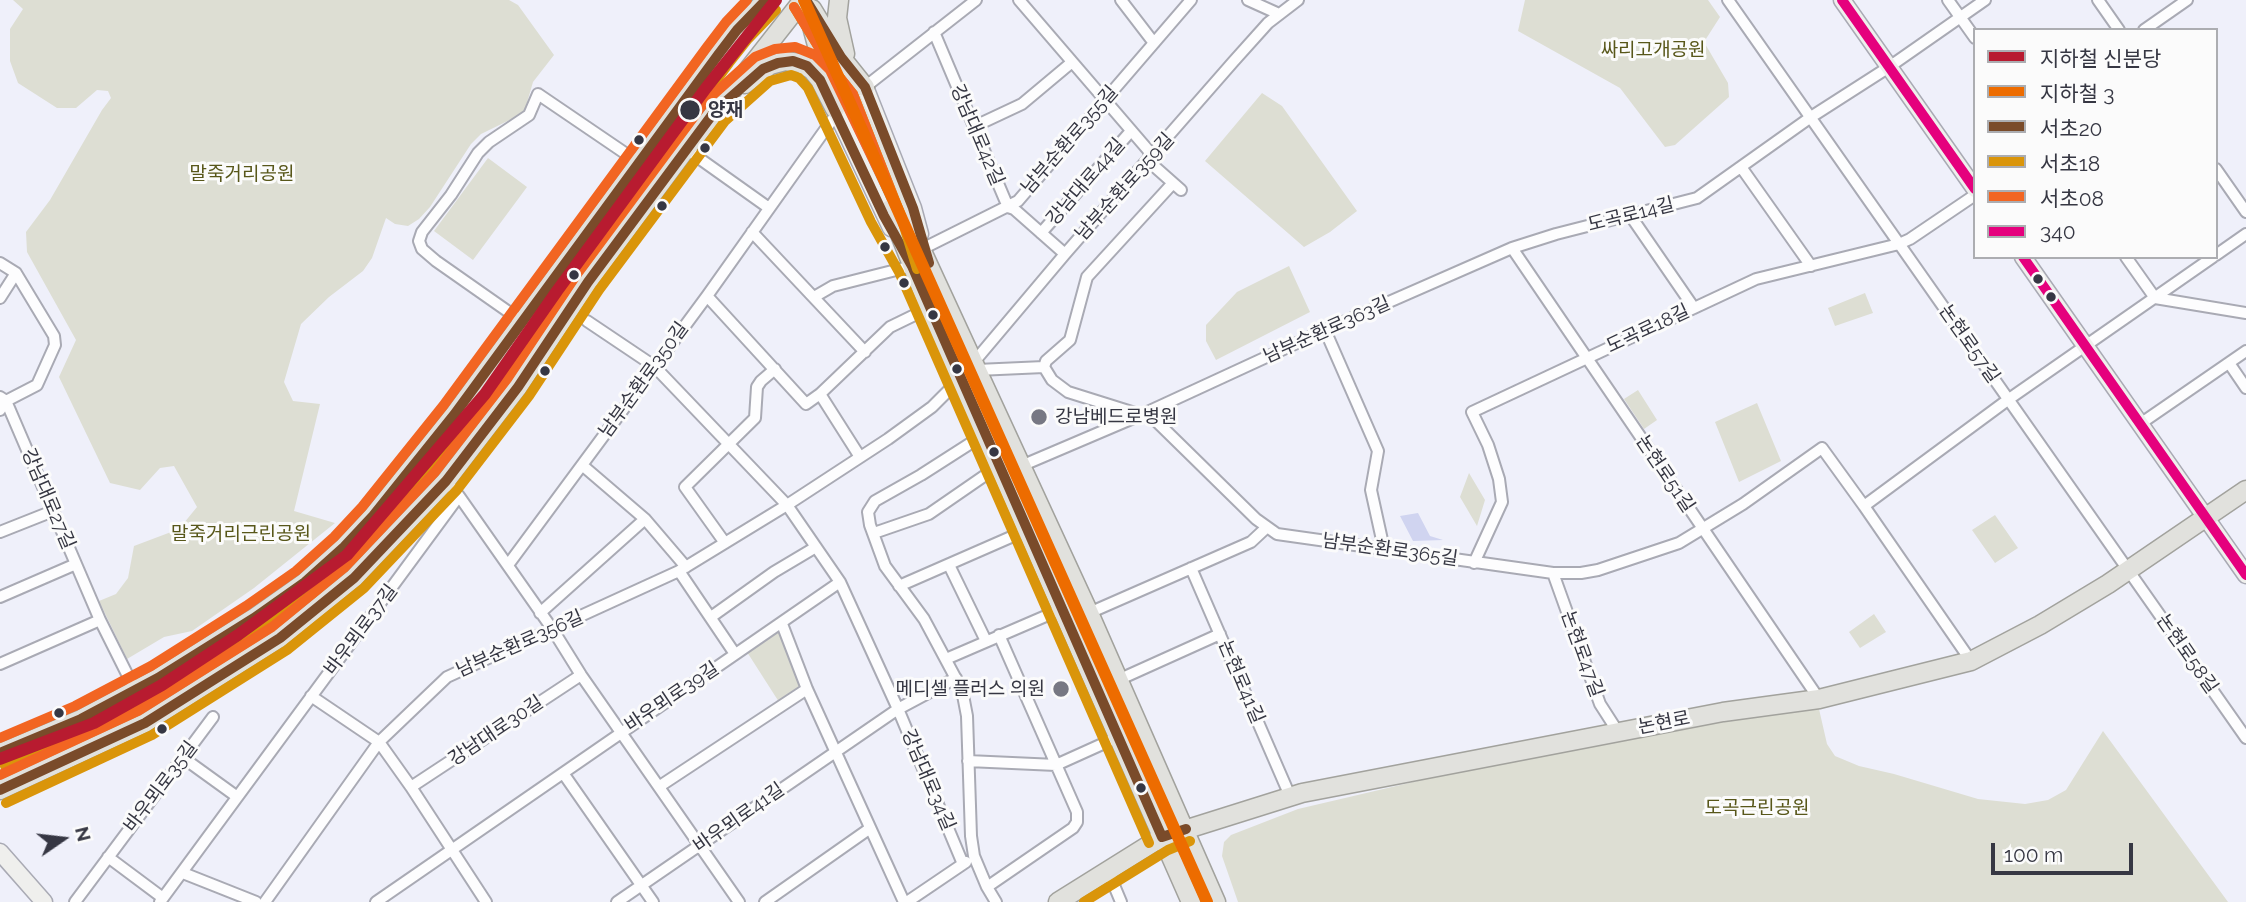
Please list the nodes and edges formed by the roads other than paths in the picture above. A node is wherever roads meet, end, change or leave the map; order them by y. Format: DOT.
graph roads {
  1 [pos="751,0"];
  2 [pos="766,0"];
  3 [pos="805,0"];
  4 [pos="839,0"];
  5 [pos="976,0"];
  6 [pos="1019,0"];
  7 [pos="1121,0"];
  8 [pos="1191,0"];
  9 [pos="1248,0"];
  10 [pos="1298,0"];
  11 [pos="1728,0"];
  12 [pos="1842,0"];
  13 [pos="1948,0"];
  14 [pos="1985,0"];
  15 [pos="2098,0"];
  16 [pos="2187,0"];
  17 [pos="1279,14"];
  18 [pos="1960,17"];
  19 [pos="2118,28"];
  20 [pos="2147,28"];
  21 [pos="737,30"];
  22 [pos="934,32"];
  23 [pos="1973,35"];
  24 [pos="1154,43"];
  25 [pos="1070,63"];
  26 [pos="1889,67"];
  27 [pos="845,100"];
  28 [pos="1104,101"];
  29 [pos="715,111"];
  30 [pos="1811,117"];
  31 [pos="973,127"];
  32 [pos="1130,131"];
  33 [pos="686,149"];
  34 [pos="1152,158"];
  35 [pos="638,162"];
  36 [pos="1741,167"];
  37 [pos="2218,172"];
  38 [pos="1973,186"];
  39 [pos="1973,196"];
  40 [pos="1008,207"];
  41 [pos="769,208"];
  42 [pos="2246,212"];
  43 [pos="1630,215"];
  44 [pos="752,232"];
  45 [pos="1041,233"];
  46 [pos="2246,234"];
  47 [pos="1899,244"];
  48 [pos="924,247"];
  49 [pos="1513,248"];
  50 [pos="1065,254"];
  51 [pos="2218,254"];
  52 [pos="2024,259"];
  53 [pos="2127,259"];
  54 [pos="2211,259"];
  55 [pos="0,263"];
  56 [pos="921,266"];
  57 [pos="1811,266"];
  58 [pos="16,273"];
  59 [pos="707,296"];
  60 [pos="0,298"];
  61 [pos="814,298"];
  62 [pos="2155,298"];
  63 [pos="929,308"];
  64 [pos="1694,308"];
  65 [pos="2246,313"];
  66 [pos="587,321"];
  67 [pos="523,322"];
  68 [pos="1325,330"];
  69 [pos="2086,346"];
  70 [pos="2246,351"];
  71 [pos="865,352"];
  72 [pos="1587,357"];
  73 [pos="2229,363"];
  74 [pos="654,366"];
  75 [pos="976,366"];
  76 [pos="1044,367"];
  77 [pos="775,369"];
  78 [pos="961,378"];
  79 [pos="2246,388"];
  80 [pos="820,394"];
  81 [pos="2009,400"];
  82 [pos="2,403"];
  83 [pos="1143,414"];
  84 [pos="2140,424"];
  85 [pos="985,434"];
  86 [pos="729,444"];
  87 [pos="860,457"];
  88 [pos="582,465"];
  89 [pos="1000,465"];
  90 [pos="1021,466"];
  91 [pos="446,481"];
  92 [pos="2246,490"];
  93 [pos="459,496"];
  94 [pos="787,505"];
  95 [pos="1864,506"];
  96 [pos="53,511"];
  97 [pos="2206,518"];
  98 [pos="645,519"];
  99 [pos="1266,528"];
  100 [pos="1703,529"];
  101 [pos="1027,530"];
  102 [pos="0,533"];
  103 [pos="874,533"];
  104 [pos="724,543"];
  105 [pos="816,547"];
  106 [pos="1384,550"];
  107 [pos="1474,563"];
  108 [pos="76,564"];
  109 [pos="508,565"];
  110 [pos="950,565"];
  111 [pos="1191,568"];
  112 [pos="682,569"];
  113 [pos="2129,569"];
  114 [pos="1553,573"];
  115 [pos="2246,575"];
  116 [pos="840,582"];
  117 [pos="899,586"];
  118 [pos="0,597"];
  119 [pos="1062,609"];
  120 [pos="540,613"];
  121 [pos="1089,613"];
  122 [pos="711,617"];
  123 [pos="100,620"];
  124 [pos="782,624"];
  125 [pos="554,630"];
  126 [pos="1220,634"];
  127 [pos="999,635"];
  128 [pos="986,641"];
  129 [pos="735,654"];
  130 [pos="946,659"];
  131 [pos="1971,661"];
  132 [pos="0,664"];
  133 [pos="581,675"];
  134 [pos="956,678"];
  135 [pos="1118,680"];
  136 [pos="807,689"];
  137 [pos="135,690"];
  138 [pos="311,696"];
  139 [pos="1819,699"];
  140 [pos="898,709"];
  141 [pos="213,717"];
  142 [pos="621,731"];
  143 [pos="1618,732"];
  144 [pos="1118,737"];
  145 [pos="2246,738"];
  146 [pos="379,742"];
  147 [pos="836,750"];
  148 [pos="0,753"];
  149 [pos="182,757"];
  150 [pos="968,761"];
  151 [pos="1056,765"];
  152 [pos="564,773"];
  153 [pos="660,786"];
  154 [pos="411,787"];
  155 [pos="0,790"];
  156 [pos="236,796"];
  157 [pos="1290,796"];
  158 [pos="869,829"];
  159 [pos="1186,829"];
  160 [pos="1162,837"];
  161 [pos="701,845"];
  162 [pos="451,849"];
  163 [pos="974,856"];
  164 [pos="108,857"];
  165 [pos="2,859"];
  166 [pos="963,864"];
  167 [pos="1108,871"];
  168 [pos="183,873"];
  169 [pos="641,885"];
  170 [pos="987,887"];
  171 [pos="161,900"];
  172 [pos="44,902"];
  173 [pos="75,902"];
  174 [pos="256,902"];
  175 [pos="265,902"];
  176 [pos="376,902"];
  177 [pos="486,902"];
  178 [pos="617,902"];
  179 [pos="653,902"];
  180 [pos="739,902"];
  181 [pos="765,902"];
  182 [pos="906,902"];
  183 [pos="996,902"];
  184 [pos="1058,902"];
  185 [pos="1121,902"];
  186 [pos="1191,902"];
  187 [pos="1216,902"];
  1 -- 21 [label="main road"];
  2 -- 21 [label="main road"];
  3 -- 27 [label="main road"];
  3 -- 27 [label="main road"];
  3 -- 29 [label="main road"];
  4 -- 27 [label="main road"];
  5 -- 22 [label="street, 남부순환로350길"];
  6 -- 25 [label="street, 강남대로44길"];
  7 -- 24 [label="street"];
  8 -- 24 [label="street, 남부순환로355길"];
  9 -- 17 [label="street"];
  10 -- 17 [label="street, 남부순환로359길"];
  11 -- 30 [label="street, 논현로57길"];
  12 -- 26 [label="main road"];
  13 -- 18 [label="street"];
  14 -- 18 [label="street, 도곡로14길"];
  15 -- 19 [label="street"];
  16 -- 20 [label="street"];
  17 -- 34 [label="street, 남부순환로359길"];
  18 -- 23 [label="street"];
  18 -- 26 [label="street, 도곡로14길"];
  21 -- 35 [label="main road"];
  22 -- 27 [label="street, 남부순환로350길"];
  22 -- 31 [label="street, 강남대로42길"];
  24 -- 28 [label="street, 남부순환로355길"];
  25 -- 28 [label="street, 강남대로44길"];
  25 -- 31 [label="street"];
  26 -- 30 [label="street, 도곡로14길"];
  26 -- 38 [label="main road"];
  27 -- 29 [label="main road"];
  27 -- 41 [label="street, 남부순환로350길"];
  27 -- 48 [label="main road"];
  27 -- 56 [label="main road"];
  28 -- 32 [label="street, 강남대로44길"];
  28 -- 40 [label="street, 남부순환로355길"];
  29 -- 33 [label="main road"];
  30 -- 36 [label="street, 도곡로14길"];
  30 -- 47 [label="street, 논현로57길"];
  31 -- 40 [label="street, 강남대로42길"];
  32 -- 34 [label="street, 강남대로44길"];
  32 -- 45 [label="street, 강남대로44길"];
  33 -- 41 [label="street"];
  33 -- 91 [label="main road"];
  34 -- 50 [label="street, 남부순환로359길"];
  34 -- 76 [label="street, 강남대로44길"];
  35 -- 67 [label="main road"];
  35 -- 67 [label="street"];
  36 -- 43 [label="street, 도곡로14길"];
  36 -- 57 [label="street"];
  37 -- 42 [label="street"];
  39 -- 47 [label="street, 도곡로18길"];
  40 -- 45 [label="street, 강남대로42길"];
  40 -- 48 [label="street, 남부순환로355길"];
  41 -- 44 [label="street, 남부순환로350길"];
  43 -- 49 [label="street, 도곡로14길"];
  43 -- 64 [label="street"];
  44 -- 59 [label="street, 남부순환로350길"];
  44 -- 61 [label="street"];
  45 -- 50 [label="street, 강남대로42길"];
  46 -- 51 [label="street"];
  47 -- 57 [label="street, 도곡로18길"];
  47 -- 81 [label="street, 논현로57길"];
  48 -- 56 [label="main road"];
  49 -- 68 [label="street, 남부순환로363길"];
  49 -- 72 [label="street, 논현로51길"];
  50 -- 75 [label="street, 남부순환로359길"];
  52 -- 69 [label="main road"];
  53 -- 62 [label="street"];
  54 -- 62 [label="street"];
  55 -- 58 [label="street"];
  56 -- 61 [label="street"];
  56 -- 63 [label="main road"];
  56 -- 75 [label="main road"];
  57 -- 64 [label="street, 도곡로18길"];
  58 -- 60 [label="street"];
  58 -- 82 [label="street"];
  59 -- 74 [label="street, 남부순환로350길"];
  59 -- 77 [label="street"];
  61 -- 71 [label="street"];
  62 -- 65 [label="street"];
  62 -- 69 [label="street"];
  63 -- 71 [label="street"];
  63 -- 78 [label="main road"];
  64 -- 72 [label="street, 도곡로18길"];
  66 -- 74 [label="street, 강남대로34길"];
  67 -- 137 [label="main road"];
  68 -- 83 [label="street, 남부순환로363길"];
  68 -- 106 [label="street"];
  69 -- 81 [label="street"];
  69 -- 84 [label="main road"];
  70 -- 73 [label="street"];
  71 -- 80 [label="street"];
  72 -- 100 [label="street, 논현로51길"];
  72 -- 107 [label="street, 도곡로18길"];
  73 -- 79 [label="street"];
  73 -- 84 [label="street"];
  74 -- 86 [label="street, 강남대로34길"];
  74 -- 88 [label="street, 남부순환로350길"];
  75 -- 76 [label="street"];
  75 -- 90 [label="main road"];
  76 -- 83 [label="street"];
  77 -- 80 [label="street"];
  77 -- 86 [label="street"];
  78 -- 85 [label="main road"];
  78 -- 87 [label="street, 남부순환로356길"];
  80 -- 87 [label="street"];
  81 -- 95 [label="street"];
  81 -- 113 [label="street, 논현로57길"];
  82 -- 96 [label="street, 강남대로27길"];
  83 -- 90 [label="street, 남부순환로363길"];
  83 -- 99 [label="street"];
  84 -- 97 [label="main road"];
  85 -- 89 [label="main road"];
  85 -- 103 [label="street"];
  86 -- 94 [label="street, 강남대로34길"];
  86 -- 104 [label="street"];
  87 -- 94 [label="street, 남부순환로356길"];
  88 -- 98 [label="street"];
  88 -- 109 [label="street, 남부순환로350길"];
  89 -- 101 [label="main road"];
  89 -- 103 [label="street"];
  90 -- 121 [label="main road"];
  91 -- 93 [label="street"];
  91 -- 155 [label="main road"];
  92 -- 97 [label="main road, 논현로"];
  93 -- 109 [label="street"];
  93 -- 138 [label="street, 바우뫼로37길"];
  94 -- 104 [label="street, 남부순환로356길"];
  94 -- 105 [label="street, 강남대로34길"];
  95 -- 100 [label="street, 남부순환로365길"];
  95 -- 131 [label="street"];
  96 -- 102 [label="street"];
  96 -- 108 [label="street, 강남대로27길"];
  97 -- 113 [label="main road, 논현로"];
  97 -- 115 [label="main road"];
  98 -- 112 [label="street"];
  98 -- 120 [label="street"];
  99 -- 106 [label="street, 남부순환로365길"];
  99 -- 111 [label="street"];
  100 -- 114 [label="street, 남부순환로365길"];
  100 -- 139 [label="street, 논현로51길"];
  101 -- 110 [label="street"];
  101 -- 119 [label="main road"];
  103 -- 117 [label="street"];
  104 -- 112 [label="street, 남부순환로356길"];
  105 -- 116 [label="street, 강남대로34길"];
  105 -- 122 [label="street"];
  106 -- 107 [label="street, 남부순환로365길"];
  107 -- 114 [label="street, 남부순환로365길"];
  108 -- 118 [label="street, 강남대로27길"];
  108 -- 123 [label="street, 강남대로27길"];
  109 -- 120 [label="street"];
  110 -- 117 [label="street"];
  110 -- 128 [label="street"];
  111 -- 121 [label="street"];
  111 -- 126 [label="street, 논현로41길"];
  112 -- 122 [label="street"];
  112 -- 125 [label="street, 남부순환로356길"];
  113 -- 131 [label="main road, 논현로"];
  113 -- 145 [label="street, 논현로58길"];
  114 -- 143 [label="street, 논현로47길"];
  116 -- 124 [label="street, 바우뫼로39길"];
  116 -- 140 [label="street, 강남대로34길"];
  117 -- 130 [label="street"];
  119 -- 127 [label="street"];
  119 -- 144 [label="main road"];
  120 -- 125 [label="street"];
  121 -- 135 [label="main road"];
  122 -- 129 [label="street"];
  123 -- 132 [label="street"];
  123 -- 137 [label="street, 강남대로27길"];
  124 -- 129 [label="street, 바우뫼로39길"];
  124 -- 136 [label="street"];
  125 -- 133 [label="street"];
  125 -- 146 [label="street, 남부순환로356길"];
  126 -- 135 [label="street"];
  126 -- 157 [label="street, 논현로41길"];
  127 -- 128 [label="street"];
  127 -- 151 [label="street"];
  128 -- 130 [label="street"];
  129 -- 142 [label="street, 바우뫼로39길"];
  130 -- 134 [label="street"];
  131 -- 139 [label="main road, 논현로"];
  133 -- 142 [label="street"];
  133 -- 154 [label="street, 강남대로30길"];
  134 -- 140 [label="street, 바우뫼로41길"];
  134 -- 150 [label="street"];
  135 -- 159 [label="main road"];
  136 -- 147 [label="street"];
  136 -- 153 [label="street"];
  137 -- 148 [label="main road"];
  138 -- 146 [label="street, 바우뫼로37길"];
  138 -- 156 [label="street, 바우뫼로37길"];
  139 -- 143 [label="main road, 논현로"];
  140 -- 147 [label="street, 바우뫼로41길"];
  140 -- 166 [label="street, 강남대로34길"];
  141 -- 149 [label="street, 바우뫼로35길"];
  142 -- 152 [label="street, 바우뫼로39길"];
  142 -- 153 [label="street"];
  143 -- 157 [label="main road, 논현로"];
  144 -- 151 [label="street"];
  144 -- 160 [label="main road"];
  146 -- 154 [label="street"];
  146 -- 175 [label="street, 남부순환로356길"];
  147 -- 158 [label="street"];
  147 -- 161 [label="street, 바우뫼로41길"];
  149 -- 156 [label="street"];
  149 -- 164 [label="street, 바우뫼로35길"];
  150 -- 151 [label="street"];
  150 -- 163 [label="street"];
  151 -- 170 [label="street"];
  152 -- 162 [label="street, 바우뫼로39길"];
  152 -- 169 [label="street"];
  153 -- 161 [label="street"];
  154 -- 162 [label="street"];
  156 -- 168 [label="street, 바우뫼로37길"];
  157 -- 159 [label="main road, 논현로"];
  158 -- 181 [label="street"];
  158 -- 182 [label="street"];
  159 -- 160 [label="main road, 논현로"];
  159 -- 187 [label="main road"];
  160 -- 167 [label="main road, 논현로"];
  160 -- 186 [label="main road"];
  161 -- 169 [label="street, 바우뫼로41길"];
  161 -- 180 [label="street"];
  162 -- 176 [label="street, 바우뫼로39길"];
  162 -- 177 [label="street"];
  163 -- 166 [label="street"];
  163 -- 170 [label="street"];
  164 -- 171 [label="street"];
  164 -- 173 [label="street, 바우뫼로35길"];
  165 -- 172 [label="main road"];
  166 -- 182 [label="street"];
  167 -- 184 [label="main road, 논현로"];
  167 -- 185 [label="street"];
  168 -- 171 [label="street, 바우뫼로37길"];
  168 -- 174 [label="street"];
  169 -- 178 [label="street, 바우뫼로41길"];
  169 -- 179 [label="street"];
  170 -- 183 [label="street"];
}
